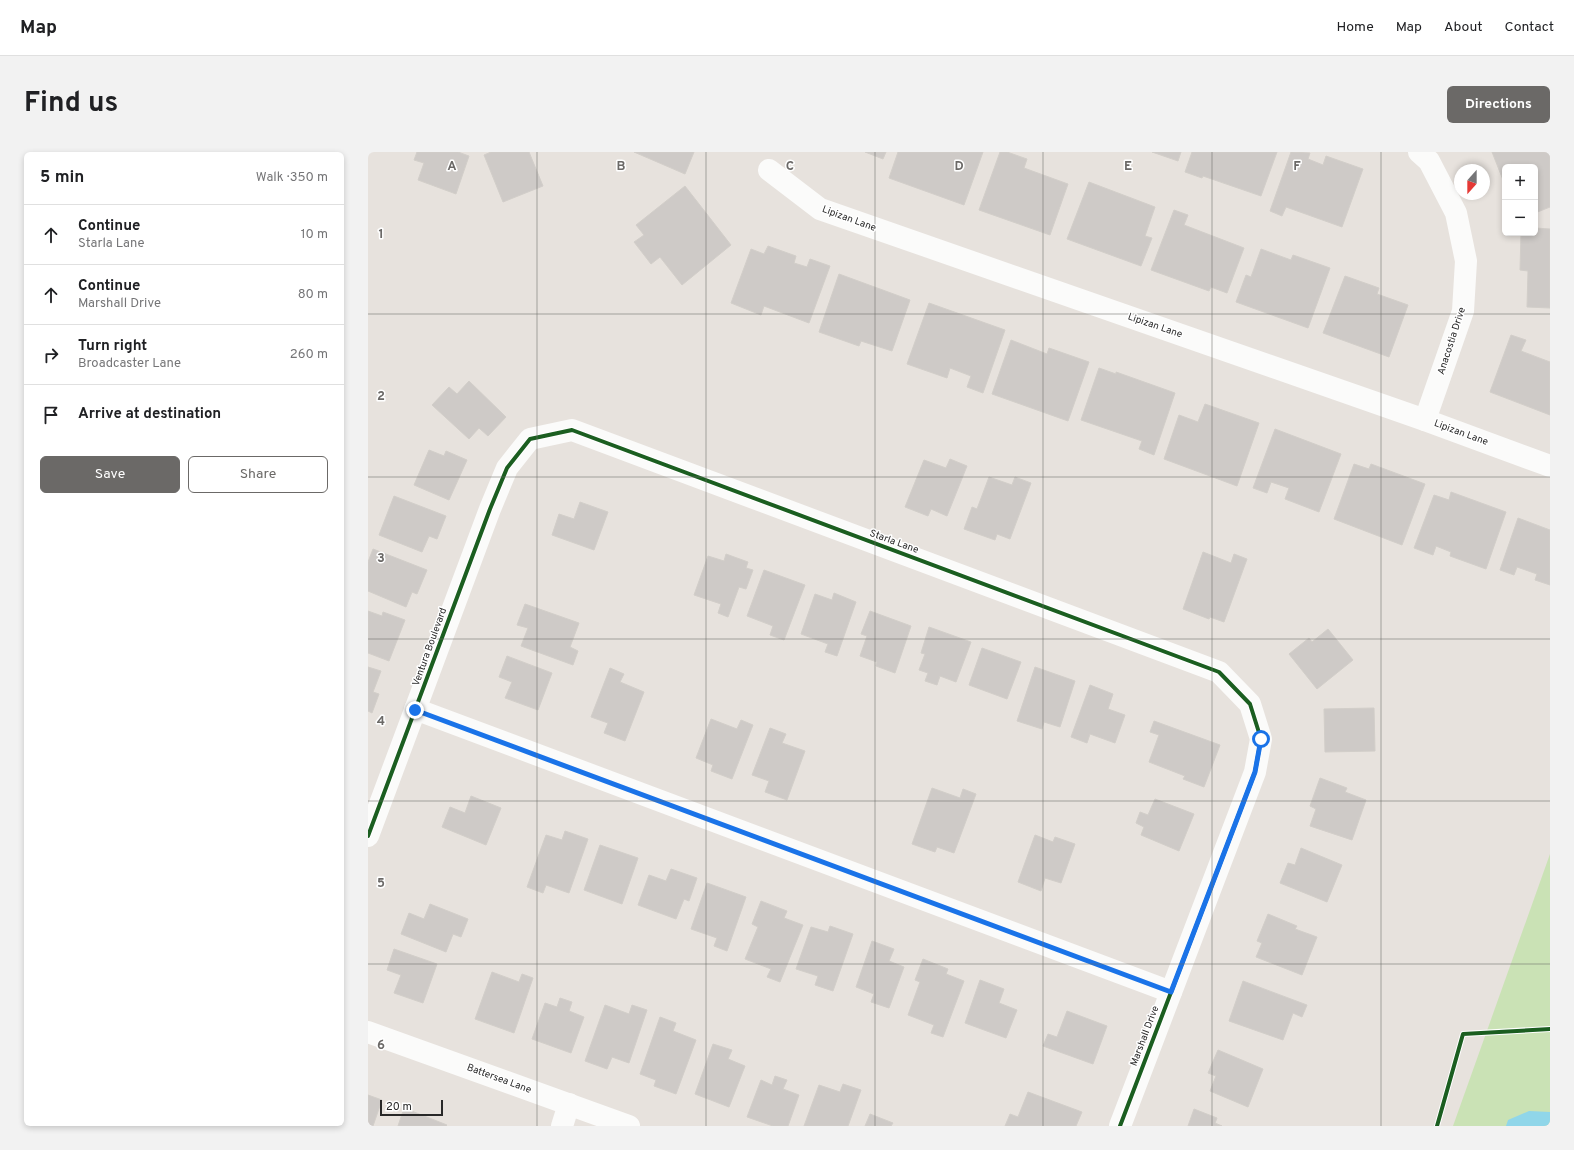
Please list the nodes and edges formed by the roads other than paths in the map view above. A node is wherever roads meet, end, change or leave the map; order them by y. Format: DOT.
graph roads {
  1 [pos="1419,152"];
  2 [pos="769,170"];
  3 [pos="1425,420"];
  4 [pos="1550,466"];
  5 [pos="490,509"];
  6 [pos="415,710"];
  7 [pos="1255,772"];
  8 [pos="368,836"];
  9 [pos="1171,992"];
  10 [pos="368,1032"];
  11 [pos="569,1104"];
  12 [pos="562,1126"];
  13 [pos="629,1126"];
  14 [pos="1120,1126"];
  1 -- 3 [label="street, Anacostia Drive"];
  2 -- 3 [label="street, Lipizan Lane"];
  3 -- 4 [label="street, Lipizan Lane"];
  5 -- 6 [label="street, Ventura Boulevard"];
  5 -- 7 [label="street, Starla Lane"];
  6 -- 8 [label="street, Ventura Boulevard"];
  6 -- 9 [label="street"];
  7 -- 9 [label="street, Marshall Drive"];
  9 -- 14 [label="street, Marshall Drive"];
  10 -- 11 [label="street, Battersea Lane"];
  11 -- 12 [label="street"];
  11 -- 13 [label="street, Battersea Lane"];
}
